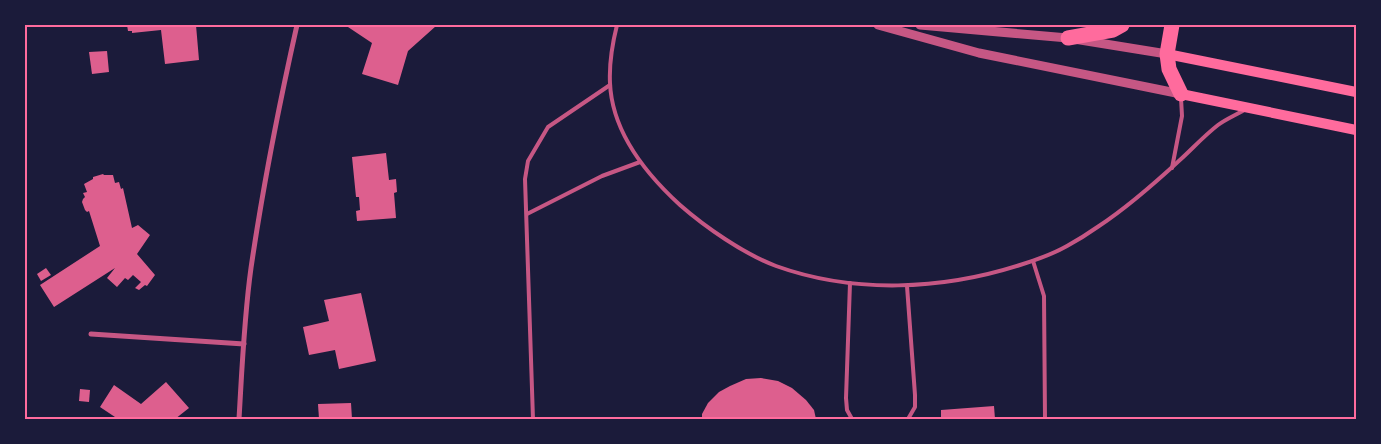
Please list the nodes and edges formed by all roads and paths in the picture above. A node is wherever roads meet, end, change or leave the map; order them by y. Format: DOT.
graph roads {
  1 [pos="297,25"];
  2 [pos="616,25"];
  3 [pos="878,25"];
  4 [pos="920,25"];
  5 [pos="1122,25"];
  6 [pos="1172,25"];
  7 [pos="1068,38"];
  8 [pos="1167,54"];
  9 [pos="610,85"];
  10 [pos="1356,92"];
  11 [pos="1181,94"];
  12 [pos="1248,108"];
  13 [pos="1356,130"];
  14 [pos="640,162"];
  15 [pos="1172,168"];
  16 [pos="527,214"];
  17 [pos="1033,261"];
  18 [pos="850,283"];
  19 [pos="907,286"];
  20 [pos="91,334"];
  21 [pos="244,344"];
  22 [pos="240,419"];
  23 [pos="533,419"];
  24 [pos="852,419"];
  25 [pos="908,419"];
  26 [pos="1045,419"];
  1 -- 21 [label="street"];
  2 -- 9 [label="lane"];
  3 -- 11 [label="street"];
  4 -- 7 [label="street"];
  5 -- 7 [label="highway"];
  6 -- 8 [label="highway"];
  7 -- 8 [label="street"];
  8 -- 10 [label="main road"];
  8 -- 11 [label="highway"];
  9 -- 14 [label="lane"];
  9 -- 16 [label="lane"];
  11 -- 12 [label="main road"];
  11 -- 15 [label="lane"];
  12 -- 13 [label="main road"];
  12 -- 15 [label="lane"];
  14 -- 16 [label="lane"];
  14 -- 18 [label="lane"];
  15 -- 17 [label="lane"];
  16 -- 23 [label="lane"];
  17 -- 19 [label="lane"];
  17 -- 26 [label="lane"];
  18 -- 19 [label="lane"];
  18 -- 24 [label="lane"];
  19 -- 25 [label="lane"];
  20 -- 21 [label="street"];
  21 -- 22 [label="street"];
}
